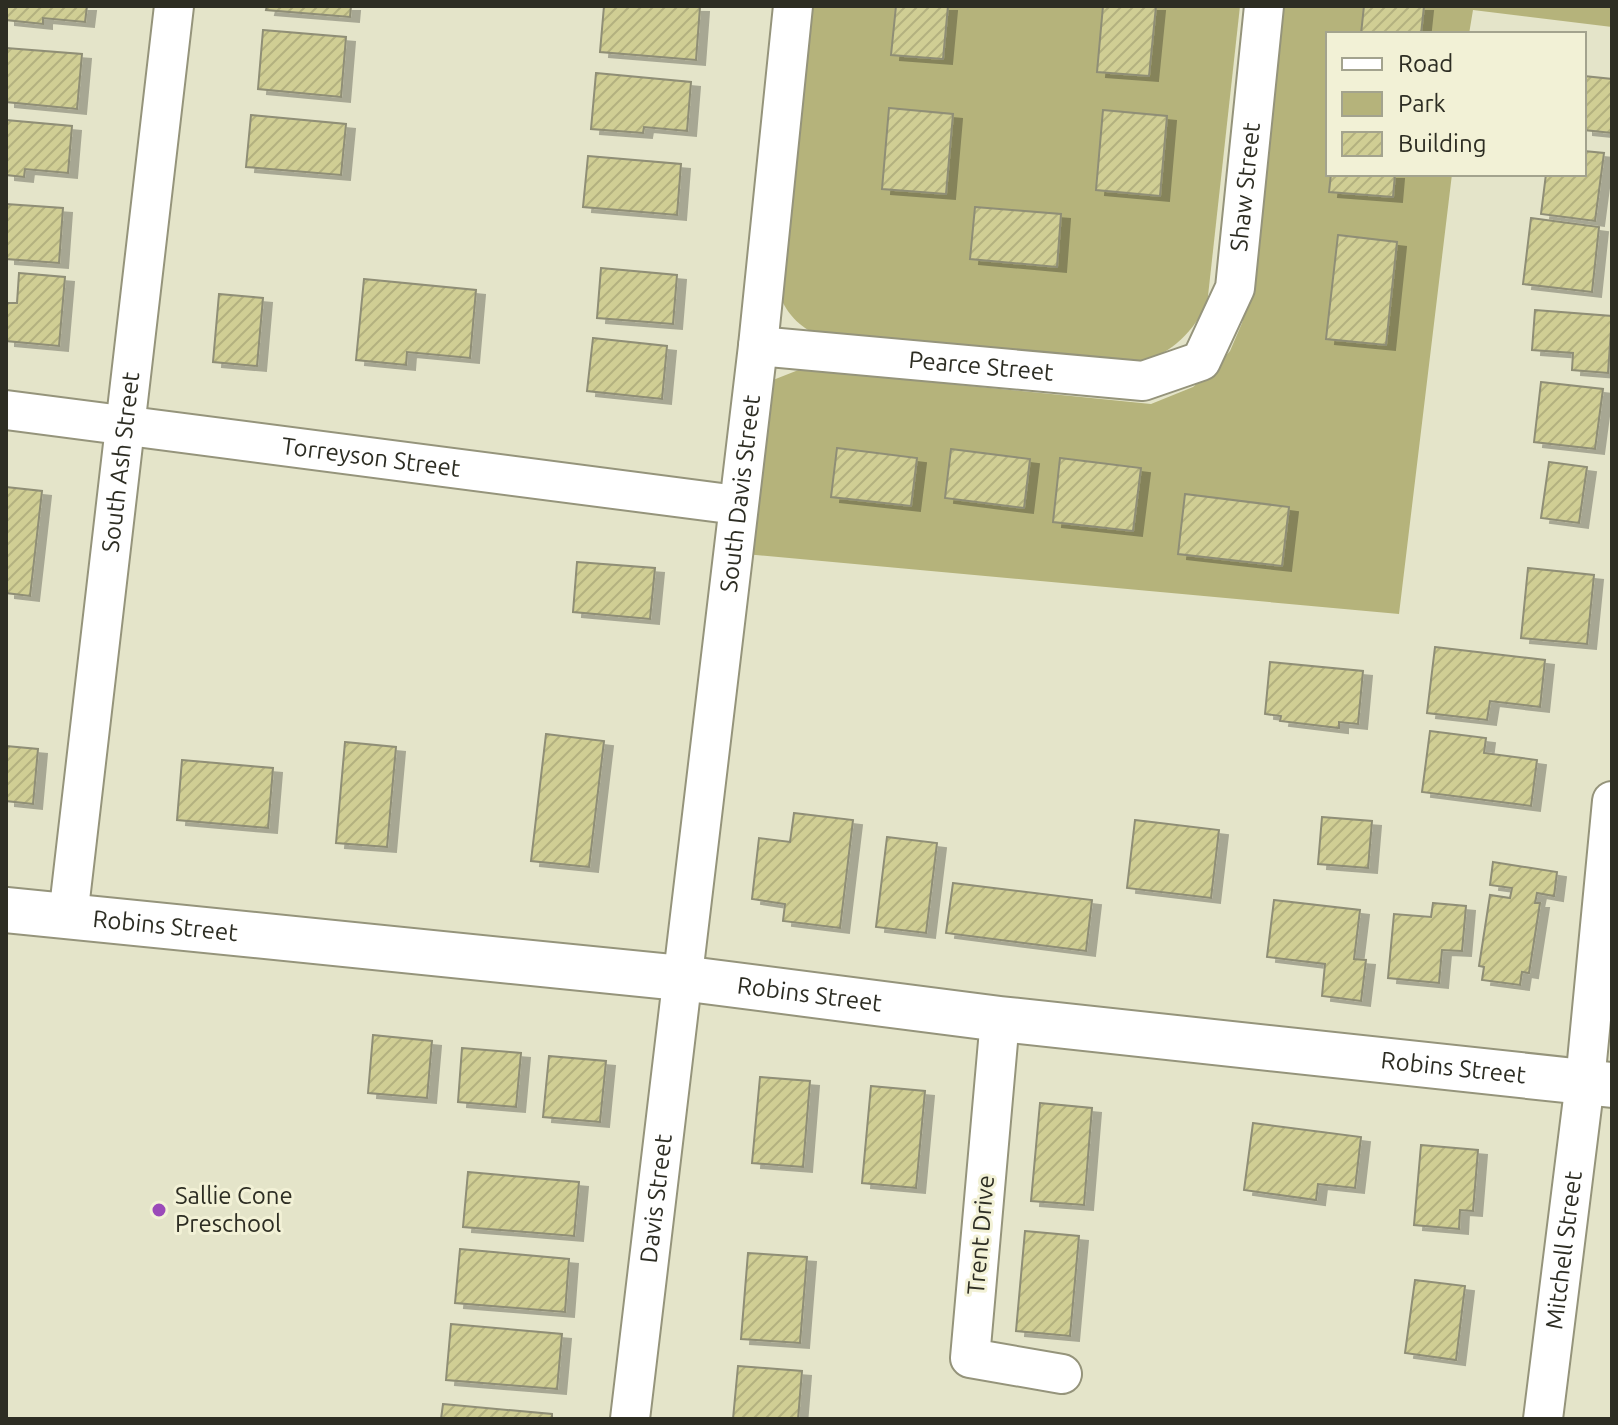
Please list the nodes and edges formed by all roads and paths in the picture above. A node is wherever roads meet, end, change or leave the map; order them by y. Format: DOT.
graph roads {
  1 [pos="174,6"];
  2 [pos="793,6"];
  3 [pos="1264,6"];
  4 [pos="758,346"];
  5 [pos="1201,361"];
  6 [pos="6,410"];
  7 [pos="122,424"];
  8 [pos="737,505"];
  9 [pos="1612,801"];
  10 [pos="6,910"];
  11 [pos="68,917"];
  12 [pos="681,978"];
  13 [pos="1000,1019"];
  14 [pos="1598,1083"];
  15 [pos="1062,1374"];
  16 [pos="630,1419"];
  17 [pos="1543,1419"];
  1 -- 7 [label="street, South Ash Street"];
  2 -- 4 [label="street, South Davis Street"];
  3 -- 5 [label="street, Shaw Street"];
  4 -- 5 [label="street, Pearce Street"];
  4 -- 8 [label="street, South Davis Street"];
  6 -- 7 [label="street, Torreyson Street"];
  7 -- 8 [label="street, Torreyson Street"];
  7 -- 11 [label="street, South Ash Street"];
  8 -- 12 [label="street, South Davis Street"];
  9 -- 14 [label="street, Mitchell Street"];
  10 -- 11 [label="street, Robins Street"];
  11 -- 12 [label="street, Robins Street"];
  12 -- 13 [label="street, Robins Street"];
  12 -- 16 [label="street, Davis Street"];
  13 -- 14 [label="street, Robins Street"];
  13 -- 15 [label="street, Trent Drive"];
  14 -- 17 [label="street, Mitchell Street"];
}
